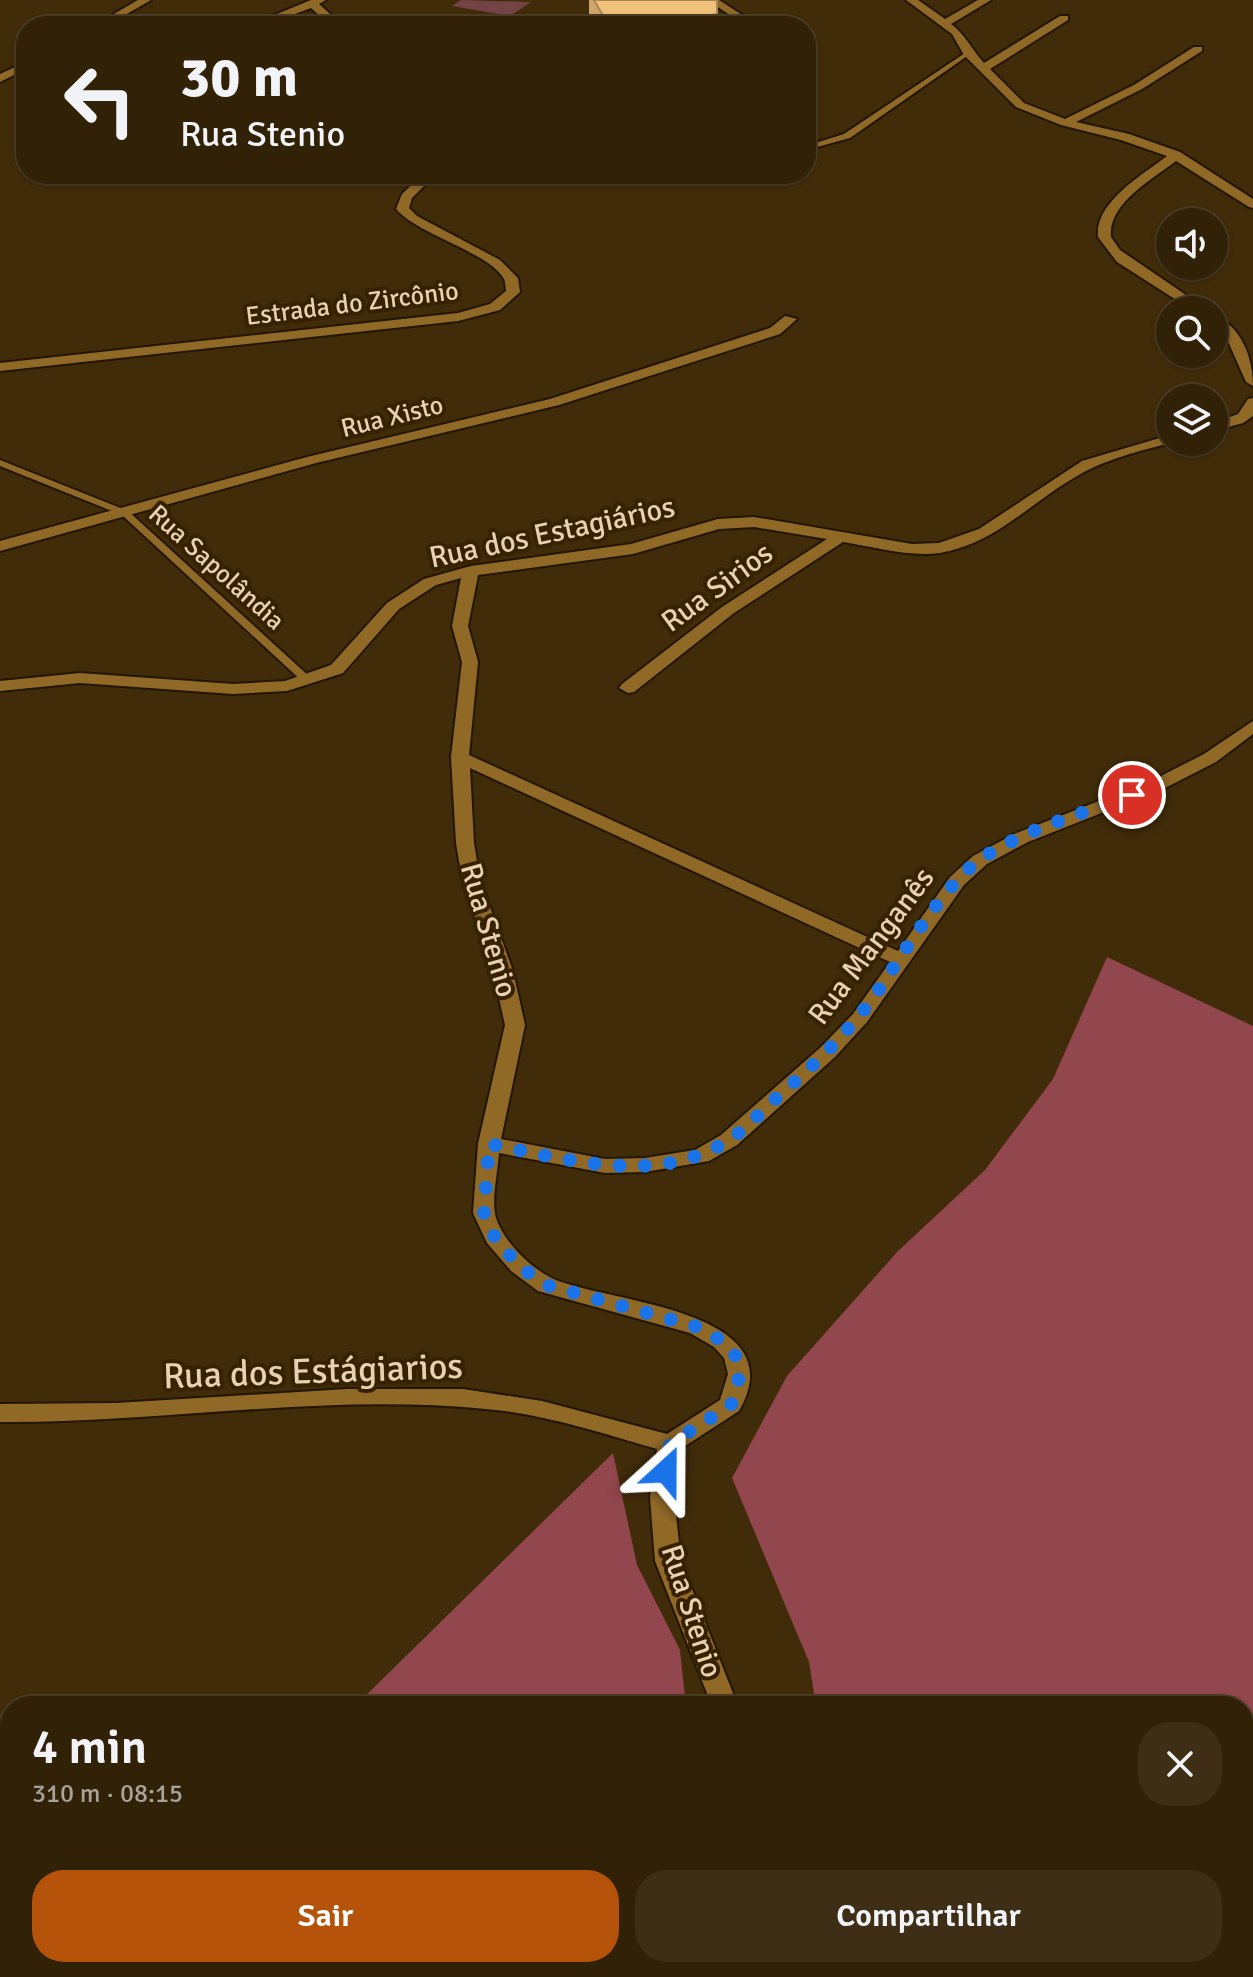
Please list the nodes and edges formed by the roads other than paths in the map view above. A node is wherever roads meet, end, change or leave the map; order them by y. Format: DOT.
graph roads {
  1 [pos="146,0"];
  2 [pos="712,0"];
  3 [pos="911,0"];
  4 [pos="986,0"];
  5 [pos="317,2"];
  6 [pos="116,16"];
  7 [pos="280,16"];
  8 [pos="738,16"];
  9 [pos="1064,18"];
  10 [pos="945,23"];
  11 [pos="1198,49"];
  12 [pos="968,53"];
  13 [pos="983,68"];
  14 [pos="1065,123"];
  15 [pos="816,145"];
  16 [pos="1176,155"];
  17 [pos="420,184"];
  18 [pos="1253,204"];
  19 [pos="1179,296"];
  20 [pos="790,319"];
  21 [pos="1228,333"];
  22 [pos="0,367"];
  23 [pos="1253,382"];
  24 [pos="1253,402"];
  25 [pos="1228,423"];
  26 [pos="1156,443"];
  27 [pos="0,463"];
  28 [pos="125,513"];
  29 [pos="842,536"];
  30 [pos="0,546"];
  31 [pos="471,571"];
  32 [pos="307,680"];
  33 [pos="0,686"];
  34 [pos="628,688"];
  35 [pos="1253,726"];
  36 [pos="460,757"];
  37 [pos="899,959"];
  38 [pos="489,1144"];
  39 [pos="0,1413"];
  40 [pos="670,1444"];
  41 [pos="721,1696"];
  1 -- 6 [label="street"];
  2 -- 8 [label="street"];
  3 -- 10 [label="street"];
  4 -- 10 [label="street"];
  5 -- 7 [label="street"];
  9 -- 13 [label="street"];
  10 -- 12 [label="street"];
  11 -- 14 [label="street"];
  12 -- 13 [label="street"];
  12 -- 15 [label="lane"];
  13 -- 14 [label="street"];
  14 -- 16 [label="street"];
  16 -- 18 [label="street"];
  16 -- 19 [label="street"];
  17 -- 22 [label="street, Estrada do Zircônio"];
  20 -- 28 [label="street, Rua Xisto"];
  21 -- 23 [label="street"];
  24 -- 25 [label="street"];
  26 -- 29 [label="street, Rua dos Estagiários"];
  27 -- 28 [label="lane, Rua Sapolândia"];
  28 -- 30 [label="street, Rua Xisto"];
  28 -- 32 [label="lane, Rua Sapolândia"];
  29 -- 31 [label="street, Rua dos Estagiários"];
  29 -- 34 [label="street, Rua Sirios"];
  31 -- 32 [label="street, Rua dos Estagiários"];
  31 -- 36 [label="street, Rua Stenio"];
  32 -- 33 [label="street, Rua dos Estagiários"];
  35 -- 37 [label="street, Rua Manganês"];
  36 -- 37 [label="street"];
  36 -- 38 [label="street, Rua Stenio"];
  37 -- 38 [label="street, Rua Manganês"];
  38 -- 40 [label="street, Rua Stenio"];
  39 -- 40 [label="street, Rua dos Estágiarios"];
  40 -- 41 [label="street, Rua Stenio"];
}
